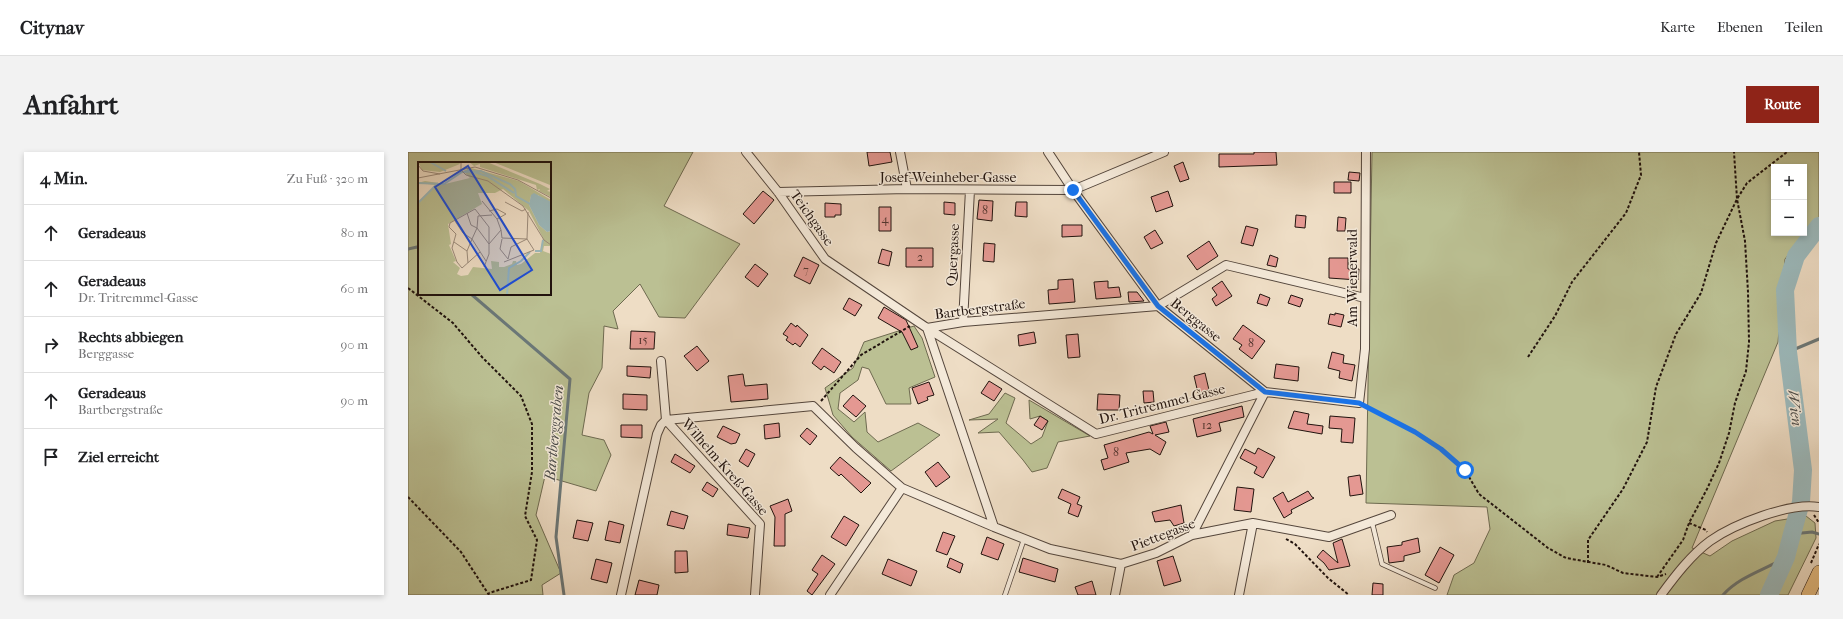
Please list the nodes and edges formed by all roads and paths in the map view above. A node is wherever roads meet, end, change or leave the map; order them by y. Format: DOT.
graph roads {
  1 [pos="746,152"];
  2 [pos="900,152"];
  3 [pos="1048,152"];
  4 [pos="1164,152"];
  5 [pos="1366,152"];
  6 [pos="1639,152"];
  7 [pos="1734,152"];
  8 [pos="1787,152"];
  9 [pos="907,189"];
  10 [pos="970,190"];
  11 [pos="1073,190"];
  12 [pos="778,192"];
  13 [pos="1737,199"];
  14 [pos="408,288"];
  15 [pos="1364,298"];
  16 [pos="1158,306"];
  17 [pos="917,322"];
  18 [pos="963,322"];
  19 [pos="927,328"];
  20 [pos="1528,357"];
  21 [pos="661,361"];
  22 [pos="1265,392"];
  23 [pos="1359,403"];
  24 [pos="813,406"];
  25 [pos="666,420"];
  26 [pos="902,488"];
  27 [pos="408,498"];
  28 [pos="1819,507"];
  29 [pos="1391,515"];
  30 [pos="1372,522"];
  31 [pos="1253,523"];
  32 [pos="1689,523"];
  33 [pos="994,527"];
  34 [pos="1192,535"];
  35 [pos="1281,536"];
  36 [pos="1024,539"];
  37 [pos="1710,541"];
  38 [pos="1588,563"];
  39 [pos="1121,564"];
  40 [pos="1819,572"];
  41 [pos="1678,574"];
  42 [pos="1657,577"];
  43 [pos="1435,588"];
  44 [pos="489,594"];
  45 [pos="621,595"];
  46 [pos="755,595"];
  47 [pos="830,595"];
  48 [pos="1005,595"];
  49 [pos="1115,595"];
  50 [pos="1239,595"];
  51 [pos="1349,595"];
  52 [pos="1661,595"];
  53 [pos="1808,595"];
  1 -- 12 [label="street, Teichgasse"];
  2 -- 9 [label="street"];
  3 -- 11 [label="street"];
  4 -- 11 [label="street"];
  5 -- 15 [label="street, Am Wienerwald"];
  6 -- 20 [label="path"];
  7 -- 13 [label="path"];
  8 -- 13 [label="path"];
  9 -- 10 [label="street, Josef-Weinheber-Gasse"];
  9 -- 12 [label="street, Josef-Weinheber-Gasse"];
  10 -- 11 [label="street, Josef-Weinheber-Gasse"];
  10 -- 18 [label="street, Quergasse"];
  11 -- 16 [label="street"];
  12 -- 17 [label="street, Teichgasse"];
  13 -- 32 [label="path"];
  13 -- 38 [label="path"];
  14 -- 44 [label="path"];
  15 -- 16 [label="street, Berggasse"];
  15 -- 23 [label="street, Am Wienerwald"];
  16 -- 18 [label="street, Bartbergstraße"];
  16 -- 22 [label="street, Berggasse"];
  17 -- 19 [label="street, Teichgasse"];
  17 -- 24 [label="path"];
  18 -- 19 [label="street, Bartbergstraße"];
  19 -- 22 [label="street, Dr. Tritremmel-Gasse"];
  19 -- 33 [label="street, Bartbergstraße"];
  21 -- 25 [label="street"];
  22 -- 23 [label="street, Dr. Tritremmel-Gasse"];
  22 -- 34 [label="street"];
  23 -- 38 [label="path"];
  24 -- 25 [label="street"];
  24 -- 26 [label="street"];
  25 -- 45 [label="street, Wilhelm-Kreß-Gasse"];
  25 -- 46 [label="street, Wilhelm-Kreß-Gasse"];
  26 -- 33 [label="street"];
  26 -- 47 [label="street"];
  27 -- 44 [label="path"];
  28 -- 37 [label="street"];
  29 -- 30 [label="street, Piettegasse"];
  30 -- 31 [label="street, Piettegasse"];
  30 -- 43 [label="lane"];
  31 -- 34 [label="street, Piettegasse"];
  31 -- 50 [label="street"];
  32 -- 37 [label="path"];
  32 -- 42 [label="path"];
  33 -- 36 [label="street, Piettegasse"];
  34 -- 39 [label="street, Piettegasse"];
  35 -- 51 [label="path"];
  36 -- 39 [label="street, Piettegasse"];
  36 -- 48 [label="lane"];
  37 -- 41 [label="street"];
  38 -- 42 [label="path"];
  39 -- 49 [label="street"];
  40 -- 53 [label="main road"];
  41 -- 42 [label="path"];
  41 -- 52 [label="street"];
}
